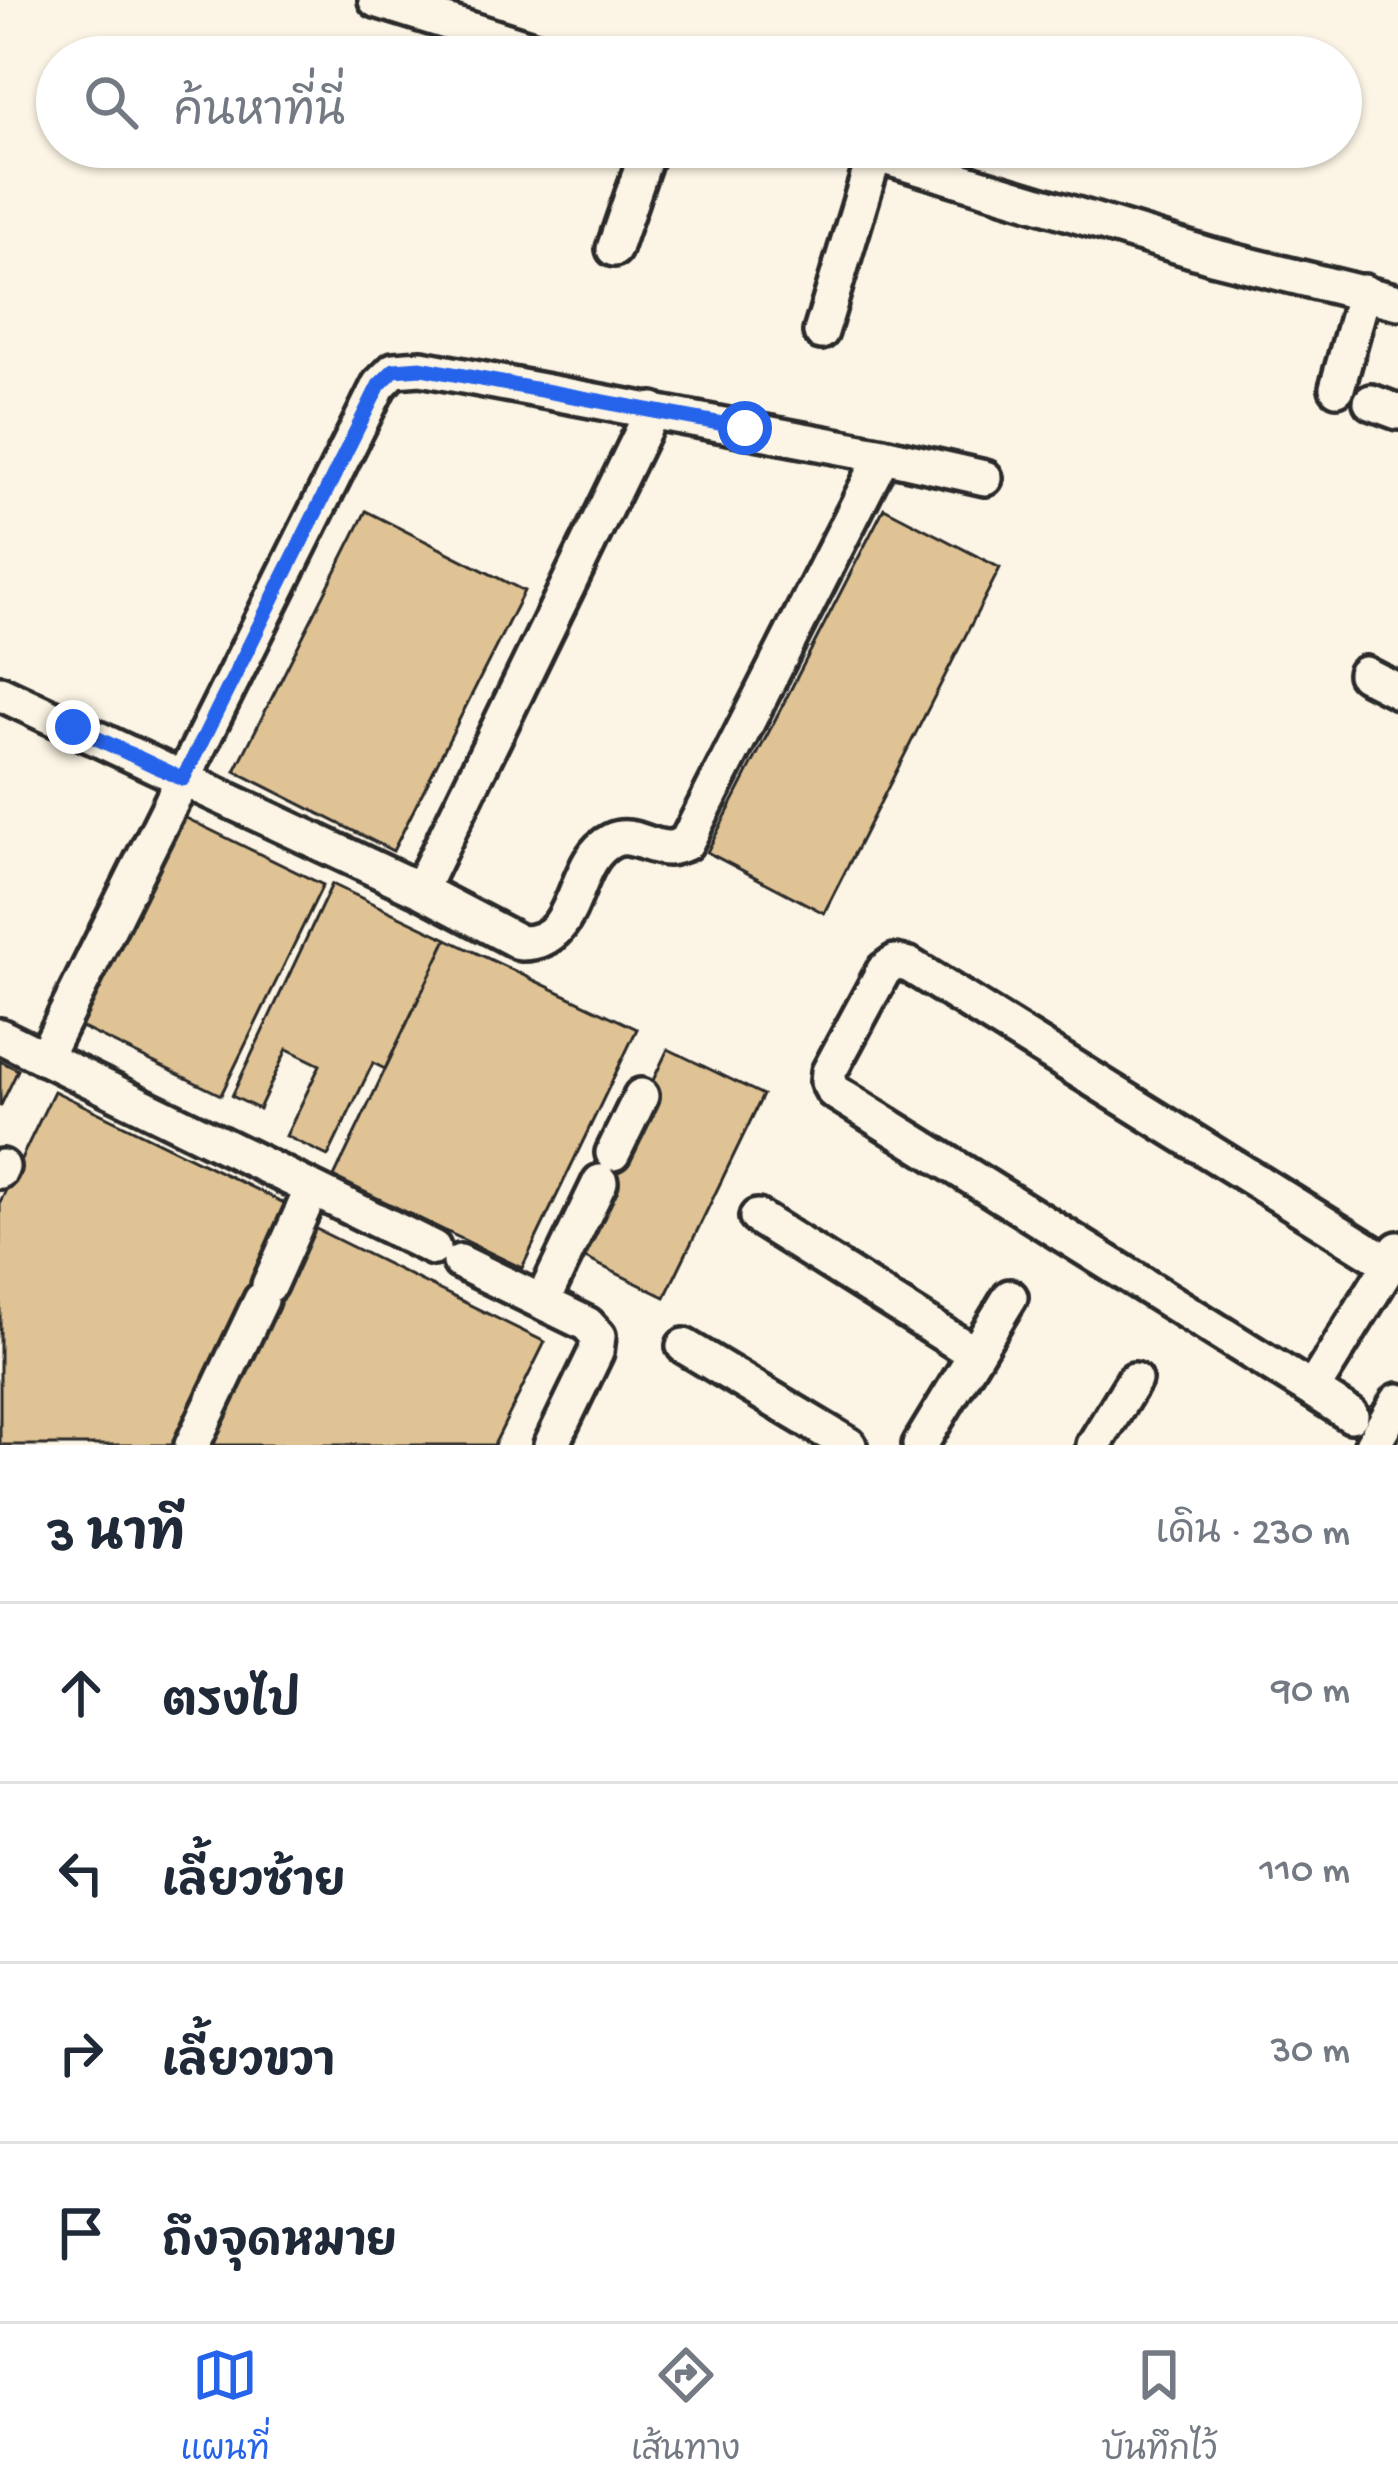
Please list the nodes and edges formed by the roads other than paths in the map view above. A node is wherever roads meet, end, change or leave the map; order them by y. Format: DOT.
graph roads {
  1 [pos="376,0"];
  2 [pos="491,36"];
  3 [pos="643,168"];
  4 [pos="859,168"];
  5 [pos="920,168"];
  6 [pos="614,249"];
  7 [pos="1364,292"];
  8 [pos="1398,302"];
  9 [pos="821,332"];
  10 [pos="1337,388"];
  11 [pos="652,410"];
  12 [pos="883,455"];
  13 [pos="985,478"];
  14 [pos="1365,674"];
  15 [pos="1398,691"];
  16 [pos="0,693"];
  17 [pos="183,779"];
  18 [pos="420,890"];
  19 [pos="0,1036"];
  20 [pos="44,1058"];
  21 [pos="641,1096"];
  22 [pos="312,1190"];
  23 [pos="758,1217"];
  24 [pos="1394,1256"];
  25 [pos="1010,1297"];
  26 [pos="542,1302"];
  27 [pos="684,1346"];
  28 [pos="975,1354"];
  29 [pos="1134,1380"];
  30 [pos="1312,1390"];
  31 [pos="1398,1401"];
  32 [pos="1351,1415"];
  33 [pos="192,1445"];
  34 [pos="551,1445"];
  35 [pos="849,1445"];
  36 [pos="920,1445"];
  37 [pos="1094,1445"];
  38 [pos="1372,1445"];
  1 -- 2 [label="street"];
  3 -- 6 [label="street"];
  4 -- 9 [label="street"];
  5 -- 7 [label="street"];
  7 -- 8 [label="street"];
  7 -- 10 [label="street"];
  11 -- 12 [label="street"];
  11 -- 17 [label="street"];
  11 -- 18 [label="street"];
  12 -- 13 [label="street"];
  12 -- 18 [label="street"];
  14 -- 15 [label="street"];
  16 -- 17 [label="street"];
  17 -- 18 [label="street"];
  17 -- 20 [label="street"];
  19 -- 20 [label="street"];
  20 -- 22 [label="street"];
  21 -- 26 [label="street"];
  22 -- 26 [label="street"];
  22 -- 33 [label="street"];
  23 -- 28 [label="street"];
  24 -- 30 [label="street"];
  24 -- 30 [label="street"];
  25 -- 28 [label="street"];
  26 -- 34 [label="street"];
  27 -- 35 [label="street"];
  28 -- 36 [label="street"];
  29 -- 37 [label="street"];
  30 -- 32 [label="street"];
  31 -- 38 [label="street"];
}
